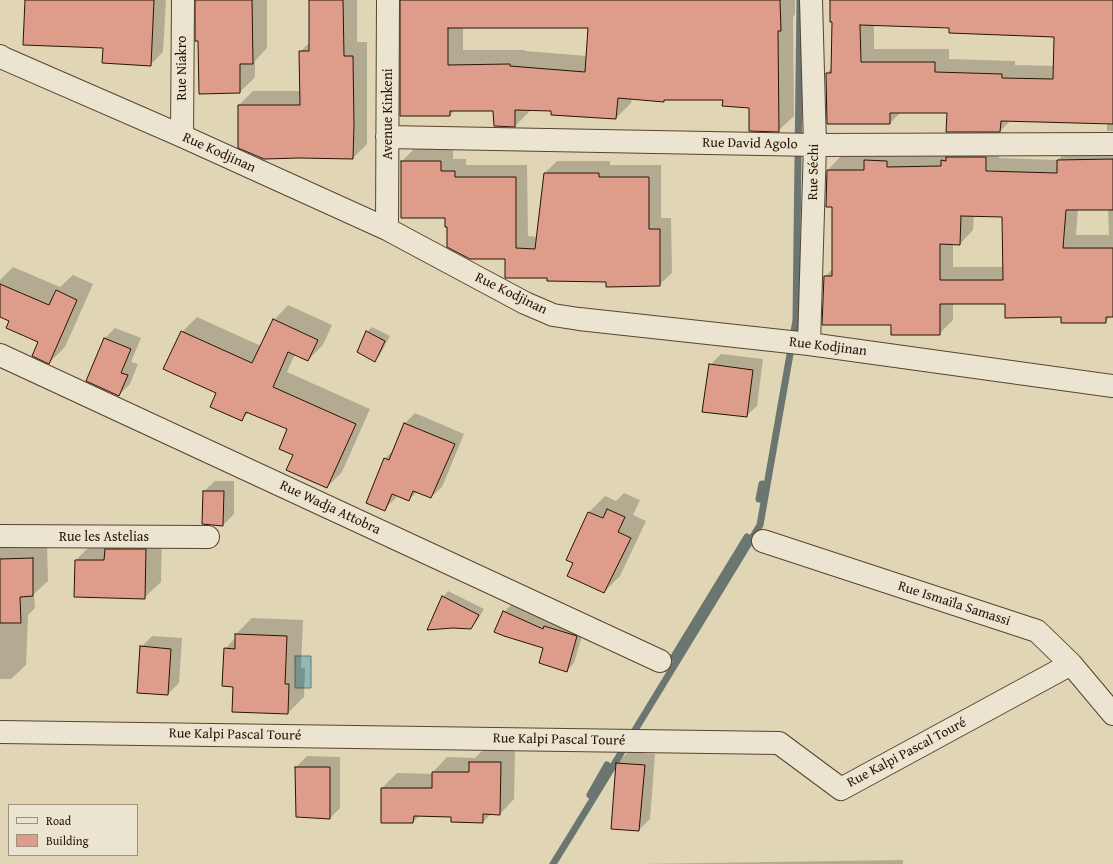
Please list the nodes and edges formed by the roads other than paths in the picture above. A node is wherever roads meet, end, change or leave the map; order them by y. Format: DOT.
graph roads {
  1 [pos="183,0"];
  2 [pos="388,0"];
  3 [pos="811,0"];
  4 [pos="0,56"];
  5 [pos="182,136"];
  6 [pos="387,137"];
  7 [pos="1113,144"];
  8 [pos="815,145"];
  9 [pos="387,229"];
  10 [pos="809,344"];
  11 [pos="0,355"];
  12 [pos="1113,386"];
  13 [pos="0,536"];
  14 [pos="208,537"];
  15 [pos="763,542"];
  16 [pos="660,661"];
  17 [pos="1071,664"];
  18 [pos="1113,714"];
  19 [pos="0,732"];
  1 -- 5 [label="street, Rue Niakro"];
  2 -- 6 [label="street, Avenue Kinkeni"];
  3 -- 8 [label="street, Rue Séchi"];
  4 -- 5 [label="street, Rue Kodjinan"];
  5 -- 9 [label="street, Rue Kodjinan"];
  6 -- 8 [label="street, Rue David Agolo"];
  6 -- 9 [label="street, Avenue Kinkeni"];
  7 -- 8 [label="street, Rue David Agolo"];
  8 -- 10 [label="street, Rue Séchi"];
  9 -- 10 [label="street, Rue Kodjinan"];
  10 -- 12 [label="street, Rue Kodjinan"];
  11 -- 16 [label="street, Rue Wadja Attobra"];
  13 -- 14 [label="street, Rue les Astelias"];
  15 -- 17 [label="street, Rue Ismaïla Samassi"];
  17 -- 18 [label="street, Rue Ismaïla Samassi"];
  17 -- 19 [label="street, Rue Kalpi Pascal Touré"];
}
